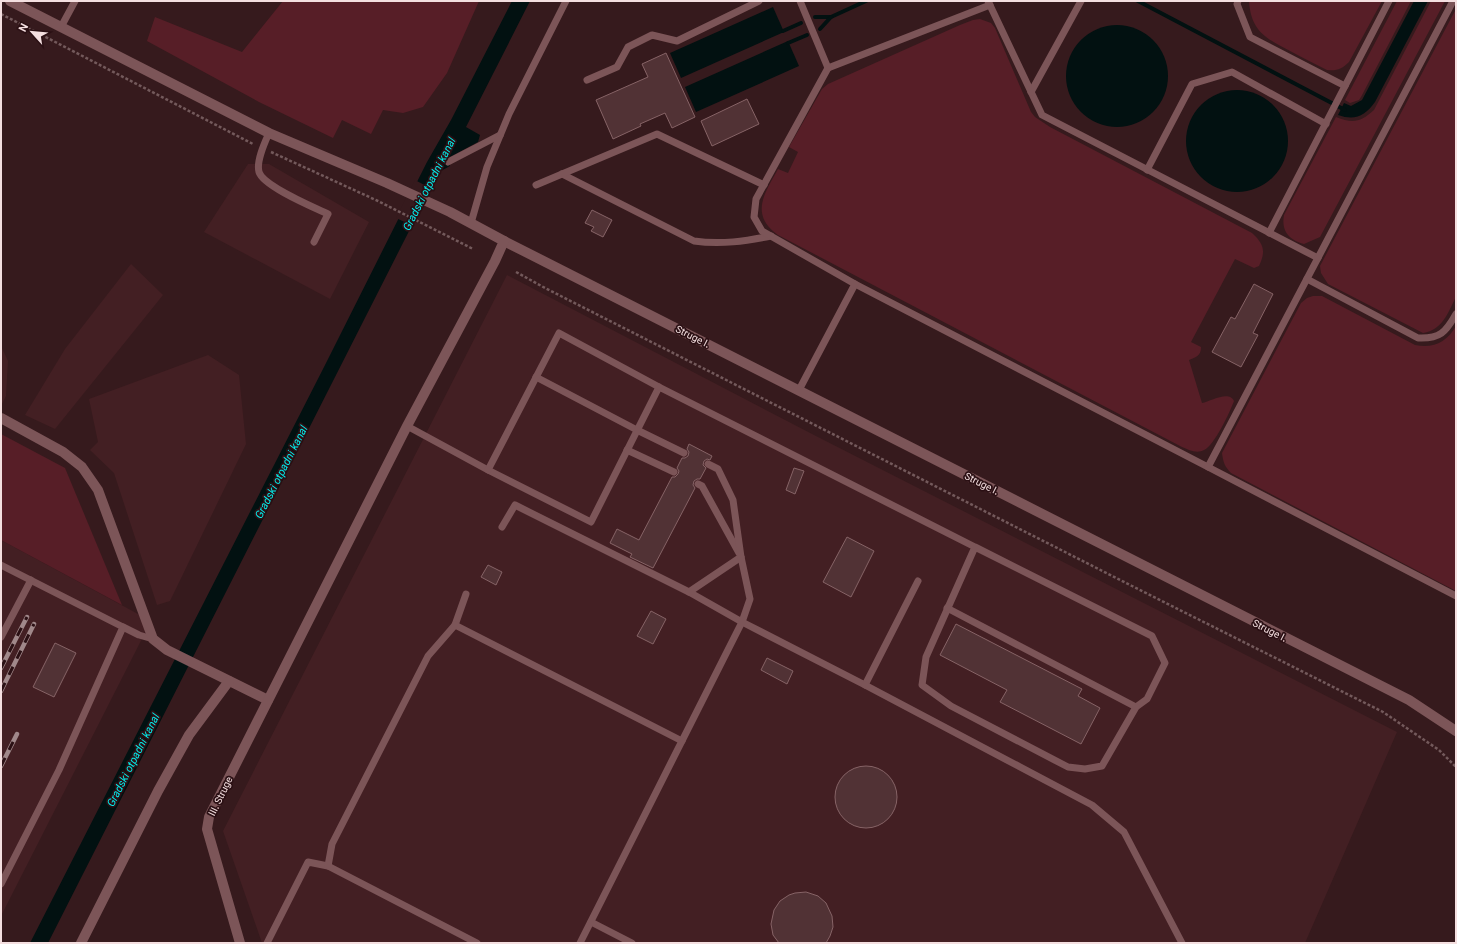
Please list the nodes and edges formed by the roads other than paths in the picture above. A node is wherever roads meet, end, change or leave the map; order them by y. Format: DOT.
graph roads {
  1 [pos="10,1"];
  2 [pos="75,1"];
  3 [pos="566,1"];
  4 [pos="759,1"];
  5 [pos="800,1"];
  6 [pos="1081,1"];
  7 [pos="1238,1"];
  8 [pos="1389,1"];
  9 [pos="1453,1"];
  10 [pos="989,3"];
  11 [pos="61,27"];
  12 [pos="828,68"];
  13 [pos="587,80"];
  14 [pos="1344,86"];
  15 [pos="1032,92"];
  16 [pos="1326,124"];
  17 [pos="269,132"];
  18 [pos="500,135"];
  19 [pos="448,162"];
  20 [pos="1147,170"];
  21 [pos="562,174"];
  22 [pos="536,185"];
  23 [pos="764,185"];
  24 [pos="471,223"];
  25 [pos="1270,233"];
  26 [pos="772,236"];
  27 [pos="504,241"];
  28 [pos="314,242"];
  29 [pos="1318,258"];
  30 [pos="1307,279"];
  31 [pos="855,284"];
  32 [pos="1456,314"];
  33 [pos="536,377"];
  34 [pos="660,387"];
  35 [pos="799,390"];
  36 [pos="1,418"];
  37 [pos="407,426"];
  38 [pos="637,430"];
  39 [pos="627,450"];
  40 [pos="684,453"];
  41 [pos="708,464"];
  42 [pos="1208,467"];
  43 [pos="488,470"];
  44 [pos="674,472"];
  45 [pos="698,484"];
  46 [pos="502,527"];
  47 [pos="975,546"];
  48 [pos="741,557"];
  49 [pos="1,565"];
  50 [pos="31,580"];
  51 [pos="918,581"];
  52 [pos="689,592"];
  53 [pos="466,594"];
  54 [pos="1456,596"];
  55 [pos="947,608"];
  56 [pos="742,622"];
  57 [pos="455,625"];
  58 [pos="123,627"];
  59 [pos="1,638"];
  60 [pos="153,639"];
  61 [pos="229,680"];
  62 [pos="865,685"];
  63 [pos="268,700"];
  64 [pos="1136,707"];
  65 [pos="1456,731"];
  66 [pos="682,741"];
  67 [pos="328,866"];
  68 [pos="1,884"];
  69 [pos="591,922"];
  70 [pos="81,943"];
  71 [pos="240,943"];
  72 [pos="267,943"];
  73 [pos="477,943"];
  74 [pos="580,943"];
  75 [pos="632,943"];
  76 [pos="1182,943"];
  1 -- 11 [label="street, Struge I."];
  2 -- 11 [label="lane"];
  3 -- 18 [label="lane"];
  4 -- 13 [label="lane"];
  5 -- 12 [label="lane"];
  6 -- 15 [label="lane"];
  7 -- 14 [label="lane"];
  8 -- 14 [label="lane"];
  9 -- 29 [label="lane"];
  10 -- 12 [label="lane"];
  10 -- 15 [label="lane"];
  11 -- 17 [label="street, Struge I."];
  12 -- 23 [label="lane"];
  14 -- 16 [label="lane"];
  15 -- 20 [label="lane"];
  16 -- 20 [label="lane"];
  16 -- 25 [label="lane"];
  17 -- 24 [label="street, Struge I."];
  17 -- 28 [label="lane"];
  18 -- 19 [label="lane"];
  18 -- 24 [label="lane"];
  20 -- 25 [label="lane"];
  21 -- 22 [label="lane"];
  21 -- 23 [label="lane"];
  21 -- 26 [label="lane"];
  23 -- 26 [label="lane"];
  24 -- 27 [label="street, Struge I."];
  25 -- 29 [label="lane"];
  26 -- 31 [label="lane"];
  27 -- 35 [label="street, Struge I."];
  27 -- 37 [label="street, III. Struge"];
  29 -- 30 [label="lane"];
  30 -- 32 [label="lane"];
  30 -- 42 [label="lane"];
  31 -- 35 [label="lane"];
  31 -- 42 [label="lane"];
  33 -- 34 [label="lane"];
  33 -- 38 [label="lane"];
  33 -- 43 [label="lane"];
  34 -- 38 [label="lane"];
  34 -- 47 [label="lane"];
  35 -- 65 [label="street, Struge I."];
  36 -- 60 [label="street"];
  37 -- 43 [label="lane"];
  37 -- 63 [label="street, III. Struge"];
  38 -- 39 [label="lane"];
  38 -- 40 [label="lane"];
  39 -- 43 [label="lane"];
  39 -- 44 [label="lane"];
  41 -- 48 [label="lane"];
  42 -- 54 [label="lane"];
  45 -- 48 [label="lane"];
  46 -- 52 [label="lane"];
  47 -- 55 [label="lane"];
  47 -- 64 [label="lane"];
  48 -- 52 [label="lane"];
  48 -- 56 [label="lane"];
  49 -- 50 [label="lane"];
  50 -- 58 [label="lane"];
  50 -- 59 [label="lane"];
  51 -- 62 [label="lane"];
  52 -- 56 [label="lane"];
  53 -- 57 [label="lane"];
  55 -- 64 [label="lane"];
  55 -- 64 [label="lane"];
  56 -- 62 [label="lane"];
  56 -- 66 [label="lane"];
  57 -- 66 [label="lane"];
  57 -- 67 [label="lane"];
  58 -- 60 [label="lane"];
  58 -- 68 [label="lane"];
  60 -- 61 [label="street"];
  61 -- 63 [label="street"];
  61 -- 70 [label="street"];
  62 -- 76 [label="lane"];
  63 -- 71 [label="street, III. Struge"];
  66 -- 69 [label="lane"];
  67 -- 72 [label="lane"];
  67 -- 73 [label="lane"];
  69 -- 74 [label="lane"];
  69 -- 75 [label="lane"];
}
